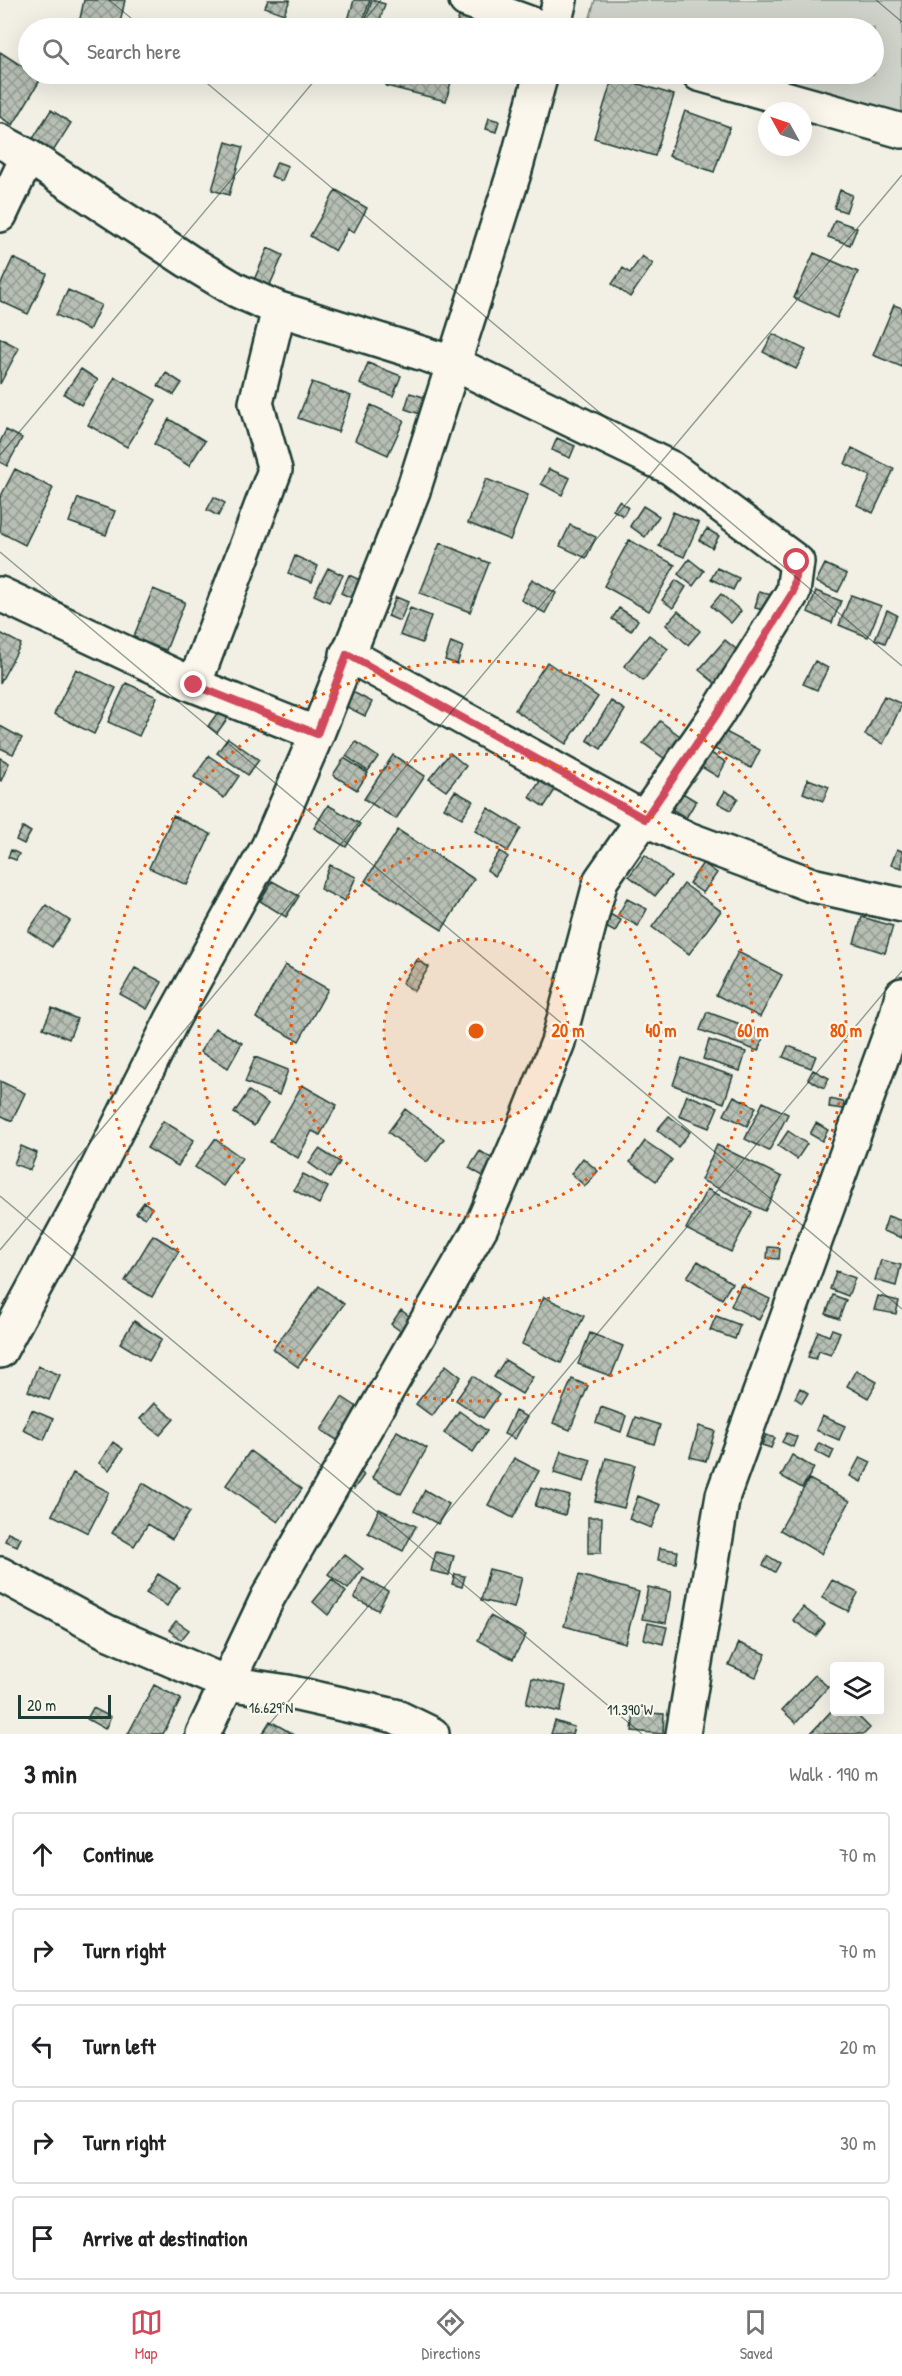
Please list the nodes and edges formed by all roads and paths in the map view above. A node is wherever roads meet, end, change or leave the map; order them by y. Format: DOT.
graph roads {
  1 [pos="465,0"];
  2 [pos="560,0"];
  3 [pos="515,18"];
  4 [pos="556,18"];
  5 [pos="538,84"];
  6 [pos="735,84"];
  7 [pos="902,131"];
  8 [pos="14,149"];
  9 [pos="0,215"];
  10 [pos="279,309"];
  11 [pos="453,363"];
  12 [pos="0,594"];
  13 [pos="347,654"];
  14 [pos="194,685"];
  15 [pos="317,734"];
  16 [pos="645,819"];
  17 [pos="902,905"];
  18 [pos="900,1011"];
  19 [pos="0,1351"];
  20 [pos="0,1574"];
  21 [pos="226,1683"];
  22 [pos="203,1734"];
  23 [pos="432,1734"];
  24 [pos="683,1734"];
  1 -- 3 [label="street"];
  2 -- 4 [label="street"];
  5 -- 11 [label="street"];
  6 -- 7 [label="street"];
  8 -- 9 [label="street"];
  8 -- 10 [label="street"];
  10 -- 11 [label="street"];
  10 -- 14 [label="street"];
  11 -- 13 [label="street"];
  11 -- 16 [label="street"];
  12 -- 14 [label="street"];
  13 -- 15 [label="street"];
  13 -- 16 [label="street"];
  14 -- 15 [label="street"];
  15 -- 19 [label="street"];
  16 -- 17 [label="street"];
  16 -- 21 [label="street"];
  18 -- 24 [label="street"];
  20 -- 21 [label="street"];
  21 -- 22 [label="street"];
  21 -- 23 [label="street"];
}
